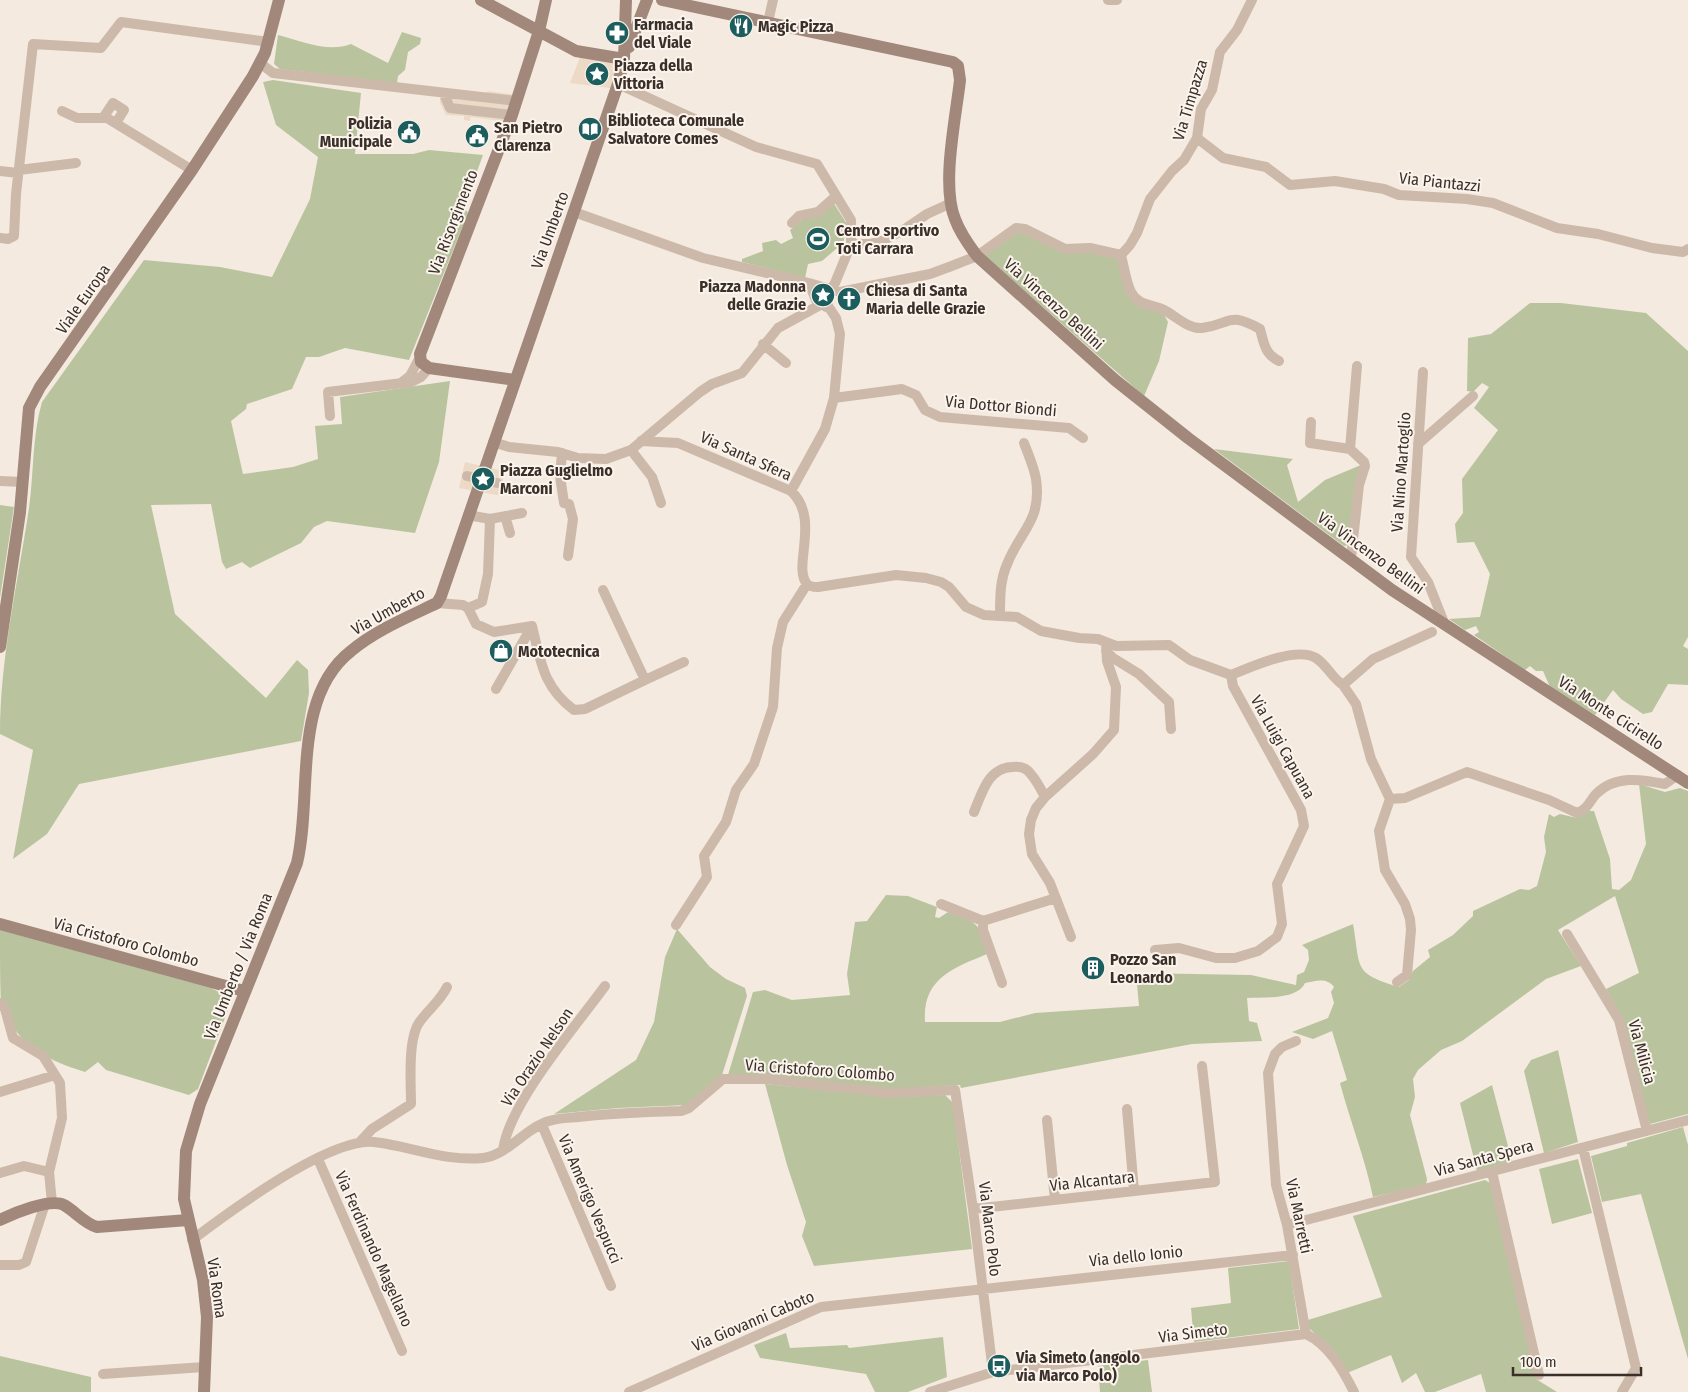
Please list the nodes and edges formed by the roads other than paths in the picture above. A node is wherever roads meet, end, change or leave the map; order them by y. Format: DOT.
graph roads {
  1 [pos="279,0"];
  2 [pos="480,0"];
  3 [pos="546,0"];
  4 [pos="647,0"];
  5 [pos="662,0"];
  6 [pos="773,0"];
  7 [pos="1108,0"];
  8 [pos="1118,0"];
  9 [pos="1251,0"];
  10 [pos="626,4"];
  11 [pos="642,13"];
  12 [pos="768,22"];
  13 [pos="539,31"];
  14 [pos="269,42"];
  15 [pos="624,59"];
  16 [pos="260,63"];
  17 [pos="618,84"];
  18 [pos="442,94"];
  19 [pos="517,102"];
  20 [pos="62,111"];
  21 [pos="512,115"];
  22 [pos="103,118"];
  23 [pos="116,123"];
  24 [pos="1197,138"];
  25 [pos="76,163"];
  26 [pos="192,170"];
  27 [pos="0,171"];
  28 [pos="19,172"];
  29 [pos="836,196"];
  30 [pos="951,203"];
  31 [pos="574,212"];
  32 [pos="792,223"];
  33 [pos="0,238"];
  34 [pos="851,244"];
  35 [pos="1688,249"];
  36 [pos="1121,255"];
  37 [pos="977,256"];
  38 [pos="809,283"];
  39 [pos="835,288"];
  40 [pos="820,304"];
  41 [pos="763,344"];
  42 [pos="420,357"];
  43 [pos="1279,362"];
  44 [pos="786,363"];
  45 [pos="1357,366"];
  46 [pos="428,368"];
  47 [pos="1423,372"];
  48 [pos="515,380"];
  49 [pos="398,384"];
  50 [pos="1473,396"];
  51 [pos="834,398"];
  52 [pos="330,416"];
  53 [pos="1311,422"];
  54 [pos="1083,438"];
  55 [pos="641,441"];
  56 [pos="493,442"];
  57 [pos="1024,443"];
  58 [pos="1418,444"];
  59 [pos="1350,449"];
  60 [pos="631,450"];
  61 [pos="562,453"];
  62 [pos="467,476"];
  63 [pos="481,479"];
  64 [pos="0,481"];
  65 [pos="23,482"];
  66 [pos="498,483"];
  67 [pos="791,491"];
  68 [pos="661,503"];
  69 [pos="522,513"];
  70 [pos="468,515"];
  71 [pos="505,516"];
  72 [pos="490,519"];
  73 [pos="510,533"];
  74 [pos="568,556"];
  75 [pos="1351,558"];
  76 [pos="807,584"];
  77 [pos="603,590"];
  78 [pos="437,603"];
  79 [pos="468,608"];
  80 [pos="1000,615"];
  81 [pos="1445,625"];
  82 [pos="532,626"];
  83 [pos="1432,632"];
  84 [pos="0,647"];
  85 [pos="1106,647"];
  86 [pos="684,662"];
  87 [pos="1517,671"];
  88 [pos="1230,676"];
  89 [pos="645,680"];
  90 [pos="1343,686"];
  91 [pos="496,689"];
  92 [pos="311,722"];
  93 [pos="1171,729"];
  94 [pos="1683,779"];
  95 [pos="1045,796"];
  96 [pos="1390,799"];
  97 [pos="974,812"];
  98 [pos="1056,898"];
  99 [pos="941,904"];
  100 [pos="983,921"];
  101 [pos="0,924"];
  102 [pos="676,924"];
  103 [pos="1567,934"];
  104 [pos="1071,937"];
  105 [pos="1155,950"];
  106 [pos="1397,982"];
  107 [pos="1002,983"];
  108 [pos="605,986"];
  109 [pos="447,987"];
  110 [pos="244,991"];
  111 [pos="0,1003"];
  112 [pos="1296,1041"];
  113 [pos="1202,1066"];
  114 [pos="55,1076"];
  115 [pos="955,1090"];
  116 [pos="0,1092"];
  117 [pos="1126,1109"];
  118 [pos="1046,1120"];
  119 [pos="1688,1120"];
  120 [pos="542,1125"];
  121 [pos="1647,1131"];
  122 [pos="359,1143"];
  123 [pos="1583,1148"];
  124 [pos="503,1150"];
  125 [pos="318,1159"];
  126 [pos="49,1172"];
  127 [pos="1492,1172"];
  128 [pos="1,1175"];
  129 [pos="1134,1191"];
  130 [pos="1055,1200"];
  131 [pos="48,1203"];
  132 [pos="973,1209"];
  133 [pos="0,1220"];
  134 [pos="188,1220"];
  135 [pos="1287,1225"];
  136 [pos="192,1240"];
  137 [pos="1293,1255"];
  138 [pos="0,1265"];
  139 [pos="611,1286"];
  140 [pos="983,1288"];
  141 [pos="1306,1334"];
  142 [pos="402,1352"];
  143 [pos="204,1367"];
  144 [pos="993,1372"];
  145 [pos="103,1374"];
  146 [pos="1539,1375"];
  147 [pos="204,1392"];
  148 [pos="629,1392"];
  149 [pos="930,1392"];
  150 [pos="1354,1392"];
  151 [pos="1622,1392"];
  1 -- 14 [label="street, Viale Europa"];
  2 -- 13 [label="street"];
  3 -- 13 [label="street, Via Risorgimento"];
  4 -- 11 [label="street"];
  5 -- 12 [label="street, Via Vincenzo Bellini"];
  6 -- 12 [label="street"];
  7 -- 8 [label="street"];
  9 -- 24 [label="street, Via Timpazza"];
  10 -- 11 [label="street"];
  10 -- 15 [label="street, Via Umberto"];
  11 -- 15 [label="street"];
  12 -- 30 [label="street, Via Vincenzo Bellini"];
  13 -- 15 [label="street"];
  13 -- 19 [label="street, Via Risorgimento"];
  14 -- 16 [label="street, Viale Europa"];
  14 -- 28 [label="street"];
  15 -- 17 [label="street, Via Umberto"];
  16 -- 18 [label="street"];
  16 -- 26 [label="street, Viale Europa"];
  17 -- 29 [label="street"];
  17 -- 31 [label="street, Via Umberto"];
  18 -- 19 [label="street"];
  18 -- 21 [label="street"];
  19 -- 21 [label="street, Via Risorgimento"];
  20 -- 22 [label="street"];
  21 -- 42 [label="street, Via Risorgimento"];
  22 -- 23 [label="street"];
  22 -- 23 [label="street"];
  23 -- 26 [label="street"];
  24 -- 35 [label="street, Via Piantazzi"];
  24 -- 36 [label="street, Via Timpazza"];
  25 -- 28 [label="street"];
  26 -- 65 [label="street, Viale Europa"];
  27 -- 28 [label="street"];
  28 -- 33 [label="street"];
  29 -- 32 [label="street"];
  29 -- 34 [label="street"];
  30 -- 34 [label="street"];
  30 -- 37 [label="street, Via Vincenzo Bellini"];
  31 -- 38 [label="street"];
  31 -- 48 [label="street, Via Umberto"];
  34 -- 39 [label="street"];
  36 -- 37 [label="street"];
  36 -- 43 [label="street"];
  37 -- 39 [label="street"];
  37 -- 75 [label="street, Via Vincenzo Bellini"];
  38 -- 39 [label="street"];
  38 -- 40 [label="street"];
  39 -- 40 [label="street"];
  40 -- 41 [label="street"];
  40 -- 51 [label="street"];
  41 -- 44 [label="street"];
  41 -- 55 [label="street"];
  42 -- 46 [label="street"];
  42 -- 49 [label="street"];
  45 -- 59 [label="street"];
  46 -- 48 [label="street"];
  46 -- 49 [label="street"];
  47 -- 58 [label="street, Via Nino Martoglio"];
  48 -- 56 [label="street, Via Umberto"];
  49 -- 52 [label="street"];
  50 -- 58 [label="street"];
  51 -- 54 [label="street, Via Dottor Biondi"];
  51 -- 67 [label="street"];
  53 -- 59 [label="street"];
  55 -- 60 [label="street"];
  55 -- 67 [label="street, Via Santa Sfera"];
  56 -- 61 [label="street"];
  56 -- 63 [label="street, Via Umberto"];
  57 -- 80 [label="street"];
  58 -- 81 [label="street, Via Nino Martoglio"];
  59 -- 75 [label="street"];
  60 -- 61 [label="street"];
  60 -- 68 [label="street"];
  61 -- 74 [label="street"];
  62 -- 63 [label="street"];
  63 -- 66 [label="street"];
  63 -- 70 [label="street, Via Umberto"];
  64 -- 65 [label="street"];
  65 -- 84 [label="street, Viale Europa"];
  67 -- 76 [label="street, Via Santa Sfera"];
  69 -- 71 [label="street"];
  70 -- 72 [label="street"];
  70 -- 78 [label="street, Via Umberto"];
  71 -- 72 [label="street"];
  71 -- 73 [label="street"];
  72 -- 79 [label="street"];
  75 -- 81 [label="street, Via Vincenzo Bellini"];
  76 -- 80 [label="street"];
  76 -- 102 [label="street"];
  77 -- 89 [label="street"];
  78 -- 79 [label="street"];
  78 -- 92 [label="street, Via Umberto"];
  79 -- 82 [label="street"];
  80 -- 85 [label="street"];
  81 -- 87 [label="street, Via Vincenzo Bellini"];
  82 -- 89 [label="street"];
  82 -- 91 [label="street"];
  83 -- 90 [label="street"];
  85 -- 88 [label="street"];
  85 -- 93 [label="street"];
  85 -- 95 [label="street"];
  86 -- 89 [label="street"];
  87 -- 94 [label="street, Via Monte Cicirello"];
  88 -- 90 [label="street"];
  88 -- 105 [label="street, Via Luigi Capuana"];
  90 -- 96 [label="street"];
  92 -- 110 [label="street, Via Umberto / Via Roma"];
  94 -- 96 [label="street"];
  95 -- 97 [label="street"];
  95 -- 98 [label="street"];
  96 -- 106 [label="street"];
  98 -- 100 [label="street"];
  98 -- 104 [label="street"];
  99 -- 100 [label="street"];
  100 -- 107 [label="street"];
  101 -- 110 [label="street, Via Cristoforo Colombo"];
  103 -- 121 [label="street, Via Milicia"];
  108 -- 124 [label="street, Via Orazio Nelson"];
  109 -- 122 [label="street"];
  110 -- 134 [label="street, Via Umberto / Via Roma"];
  111 -- 114 [label="street"];
  112 -- 135 [label="street, Via Marretti"];
  113 -- 129 [label="street, Via Alcantara"];
  114 -- 116 [label="street"];
  114 -- 126 [label="street"];
  115 -- 120 [label="street, Via Cristoforo Colombo"];
  115 -- 132 [label="street, Via Marco Polo"];
  117 -- 129 [label="street"];
  118 -- 130 [label="street"];
  119 -- 121 [label="street, Via Santa Spera"];
  120 -- 124 [label="street, Via Cristoforo Colombo"];
  120 -- 139 [label="street, Via Amerigo Vespucci"];
  121 -- 123 [label="street, Via Santa Spera"];
  122 -- 124 [label="street, Via Cristoforo Colombo"];
  122 -- 125 [label="street, Via Cristoforo Colombo"];
  123 -- 127 [label="street, Via Santa Spera"];
  123 -- 151 [label="street"];
  125 -- 136 [label="street, Via Cristoforo Colombo"];
  125 -- 142 [label="street, Via Ferdinando Magellano"];
  126 -- 128 [label="street"];
  126 -- 131 [label="street"];
  127 -- 135 [label="street, Via Santa Spera"];
  127 -- 146 [label="street"];
  129 -- 130 [label="street, Via Alcantara"];
  130 -- 132 [label="street, Via Alcantara"];
  131 -- 133 [label="street"];
  131 -- 134 [label="street"];
  131 -- 138 [label="street"];
  132 -- 140 [label="street, Via Marco Polo"];
  134 -- 136 [label="street, Via Roma"];
  135 -- 137 [label="street, Via Marretti"];
  136 -- 143 [label="street, Via Roma"];
  137 -- 140 [label="street, Via dello Ionio"];
  137 -- 141 [label="street, Via Marretti"];
  140 -- 144 [label="street, Via Marco Polo"];
  140 -- 148 [label="street, Via Giovanni Caboto"];
  141 -- 144 [label="street, Via Simeto"];
  141 -- 150 [label="street"];
  143 -- 145 [label="street"];
  143 -- 147 [label="street, Via Roma"];
  144 -- 149 [label="street, Via Simeto"];
}
